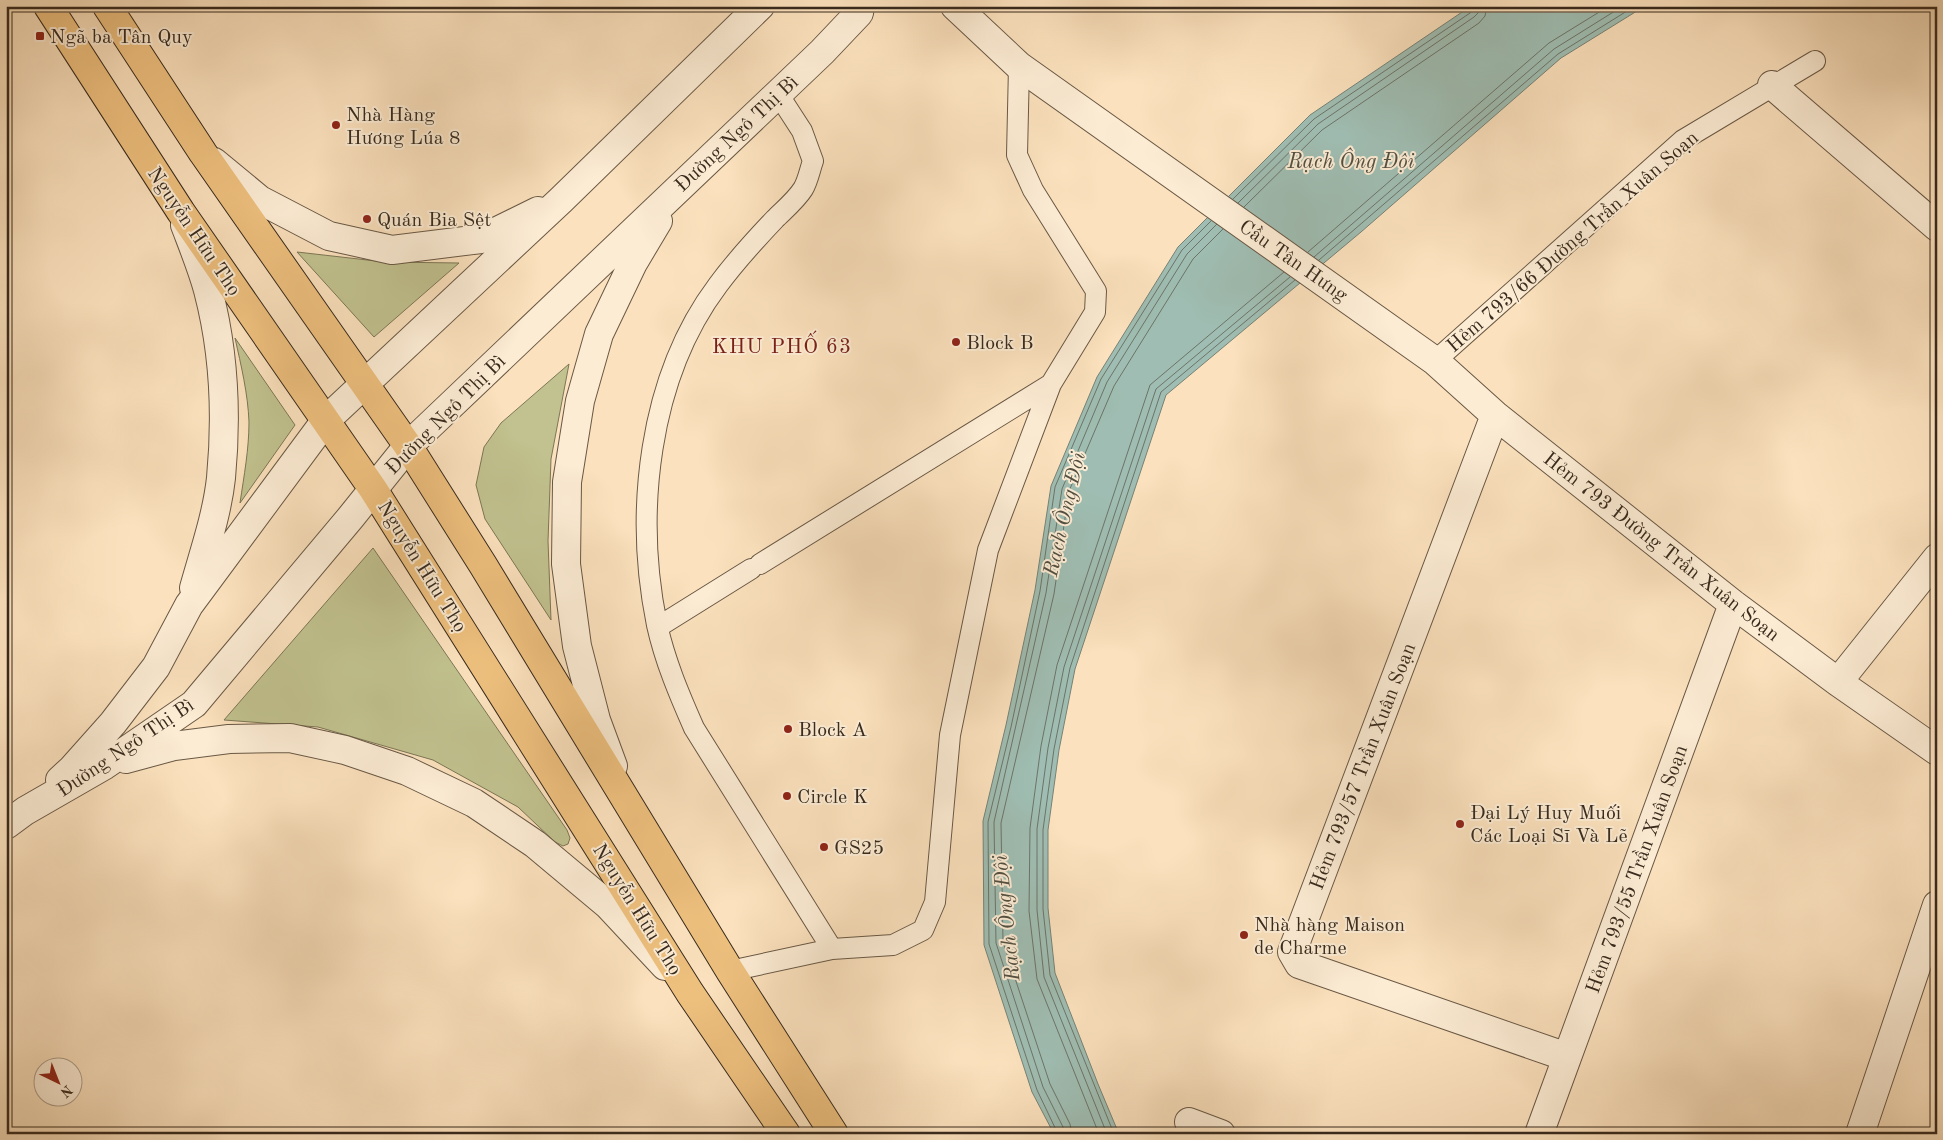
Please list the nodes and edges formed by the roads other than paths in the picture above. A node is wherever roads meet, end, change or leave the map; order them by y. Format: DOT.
graph roads {
  1 [pos="48,6"];
  2 [pos="108,6"];
  3 [pos="760,6"];
  4 [pos="860,6"];
  5 [pos="955,6"];
  6 [pos="1815,61"];
  7 [pos="1019,66"];
  8 [pos="1772,85"];
  9 [pos="778,94"];
  10 [pos="203,154"];
  11 [pos="678,188"];
  12 [pos="561,200"];
  13 [pos="181,212"];
  14 [pos="1937,227"];
  15 [pos="1394,332"];
  16 [pos="1434,361"];
  17 [pos="365,384"];
  18 [pos="1051,384"];
  19 [pos="1494,415"];
  20 [pos="326,420"];
  21 [pos="408,446"];
  22 [pos="374,489"];
  23 [pos="1937,558"];
  24 [pos="1733,604"];
  25 [pos="189,605"];
  26 [pos="658,627"];
  27 [pos="1838,682"];
  28 [pos="1937,751"];
  29 [pos="105,765"];
  30 [pos="625,797"];
  31 [pos="16,818"];
  32 [pos="1937,905"];
  33 [pos="832,949"];
  34 [pos="730,971"];
  35 [pos="690,992"];
  36 [pos="1566,1057"];
  37 [pos="1189,1122"];
  38 [pos="786,1134"];
  39 [pos="834,1134"];
  40 [pos="1221,1134"];
  41 [pos="1539,1134"];
  42 [pos="1860,1134"];
  1 -- 13 [label="main road, Nguyễn Hữu Thọ"];
  2 -- 10 [label="main road"];
  3 -- 12 [label="street, Đường Ngô Thị Bì"];
  4 -- 9 [label="street, Đường Ngô Thị Bì"];
  5 -- 7 [label="street"];
  6 -- 8 [label="lane, Hẻm 793/66 Đường Trần Xuân Soạn"];
  7 -- 15 [label="street, Cầu Tân Hưng"];
  7 -- 18 [label="lane"];
  8 -- 14 [label="street"];
  8 -- 16 [label="lane, Hẻm 793/66 Đường Trần Xuân Soạn"];
  9 -- 11 [label="street, Đường Ngô Thị Bì"];
  9 -- 26 [label="lane"];
  10 -- 12 [label="street"];
  10 -- 17 [label="main road"];
  11 -- 21 [label="street, Đường Ngô Thị Bì"];
  11 -- 30 [label="street"];
  12 -- 17 [label="street, Đường Ngô Thị Bì"];
  13 -- 20 [label="main road, Nguyễn Hữu Thọ"];
  13 -- 25 [label="street"];
  15 -- 16 [label="street, Hẻm 793 Đường Trần Xuân Soạn"];
  16 -- 19 [label="street, Hẻm 793 Đường Trần Xuân Soạn"];
  17 -- 20 [label="street, Đường Ngô Thị Bì"];
  17 -- 21 [label="main road"];
  18 -- 26 [label="lane"];
  18 -- 33 [label="lane"];
  19 -- 24 [label="street, Hẻm 793 Đường Trần Xuân Soạn"];
  19 -- 36 [label="street, Hẻm 793/57 Trần Xuân Soạn"];
  20 -- 22 [label="main road, Nguyễn Hữu Thọ"];
  20 -- 25 [label="street, Đường Ngô Thị Bì"];
  21 -- 22 [label="street, Đường Ngô Thị Bì"];
  21 -- 30 [label="main road"];
  22 -- 29 [label="street, Đường Ngô Thị Bì"];
  22 -- 35 [label="main road, Nguyễn Hữu Thọ"];
  23 -- 27 [label="street"];
  24 -- 27 [label="street, Hẻm 793 Đường Trần Xuân Soạn"];
  24 -- 36 [label="street, Hẻm 793/55 Trần Xuân Soạn"];
  25 -- 31 [label="street, Đường Ngô Thị Bì"];
  26 -- 33 [label="lane"];
  27 -- 28 [label="street, Hẻm 793 Đường Trần Xuân Soạn"];
  29 -- 31 [label="street, Đường Ngô Thị Bì"];
  29 -- 35 [label="street"];
  30 -- 34 [label="main road"];
  32 -- 42 [label="street"];
  33 -- 34 [label="lane"];
  34 -- 39 [label="main road"];
  35 -- 38 [label="main road, Nguyễn Hữu Thọ"];
  36 -- 41 [label="street, Hẻm 793/55 Trần Xuân Soạn"];
  37 -- 40 [label="street"];
}
